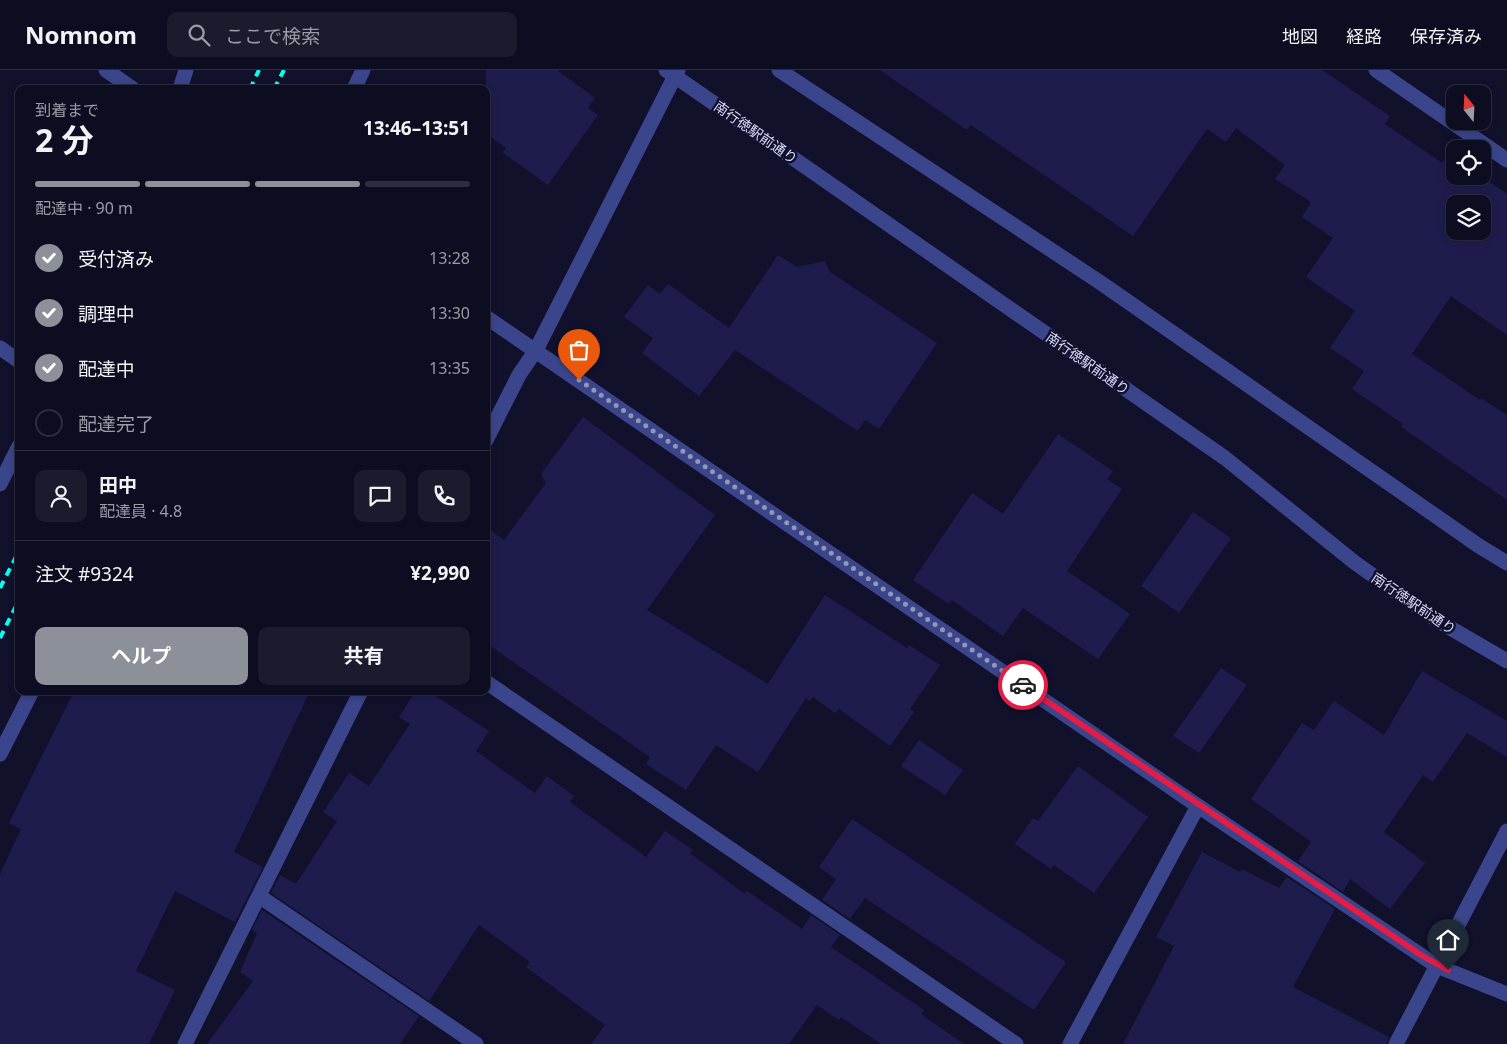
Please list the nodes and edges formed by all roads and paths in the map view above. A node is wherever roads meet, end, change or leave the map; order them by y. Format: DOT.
graph roads {
  1 [pos="106,70"];
  2 [pos="186,70"];
  3 [pos="363,70"];
  4 [pos="779,70"];
  5 [pos="1376,70"];
  6 [pos="673,72"];
  7 [pos="127,85"];
  8 [pos="181,85"];
  9 [pos="356,85"];
  10 [pos="1507,160"];
  11 [pos="490,320"];
  12 [pos="0,348"];
  13 [pos="536,350"];
  14 [pos="15,357"];
  15 [pos="490,432"];
  16 [pos="15,454"];
  17 [pos="0,484"];
  18 [pos="1507,563"];
  19 [pos="1507,661"];
  20 [pos="490,685"];
  21 [pos="30,695"];
  22 [pos="359,695"];
  23 [pos="0,754"];
  24 [pos="1198,806"];
  25 [pos="1507,832"];
  26 [pos="259,896"];
  27 [pos="1437,966"];
  28 [pos="1507,994"];
  29 [pos="186,1044"];
  30 [pos="476,1044"];
  31 [pos="1016,1044"];
  32 [pos="1070,1044"];
  33 [pos="1396,1044"];
  1 -- 7 [label="street"];
  2 -- 8 [label="street"];
  3 -- 9 [label="street"];
  4 -- 18 [label="street"];
  5 -- 10 [label="street"];
  6 -- 13 [label="street"];
  6 -- 19 [label="street, 南行徳駅前通り"];
  11 -- 13 [label="street"];
  12 -- 14 [label="street"];
  13 -- 15 [label="street"];
  13 -- 24 [label="street"];
  16 -- 17 [label="street"];
  20 -- 31 [label="street"];
  21 -- 23 [label="street"];
  22 -- 26 [label="street"];
  24 -- 27 [label="street"];
  24 -- 32 [label="street"];
  25 -- 27 [label="street"];
  26 -- 29 [label="street"];
  26 -- 30 [label="street"];
  27 -- 28 [label="street"];
  27 -- 33 [label="street"];
}
